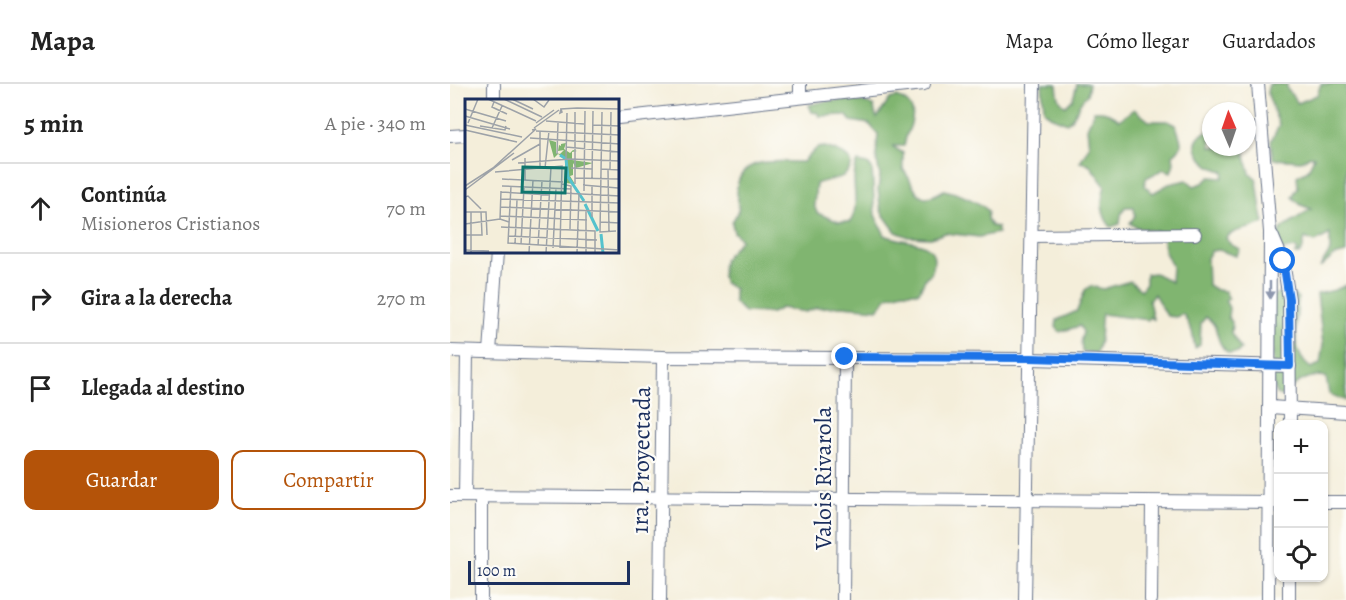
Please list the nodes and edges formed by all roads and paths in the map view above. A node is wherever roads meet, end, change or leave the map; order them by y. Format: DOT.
graph roads {
  1 [pos="800,84"];
  2 [pos="1034,84"];
  3 [pos="1258,84"];
  4 [pos="916,85"];
  5 [pos="800,97"];
  6 [pos="620,118"];
  7 [pos="465,135"];
  8 [pos="450,136"];
  9 [pos="1270,232"];
  10 [pos="1195,234"];
  11 [pos="1032,236"];
  12 [pos="497,254"];
  13 [pos="450,351"];
  14 [pos="467,352"];
  15 [pos="490,352"];
  16 [pos="663,357"];
  17 [pos="845,357"];
  18 [pos="1031,358"];
  19 [pos="1270,364"];
  20 [pos="1290,366"];
  21 [pos="1270,407"];
  22 [pos="1290,409"];
  23 [pos="1346,411"];
  24 [pos="1290,420"];
  25 [pos="450,496"];
  26 [pos="465,496"];
  27 [pos="482,496"];
  28 [pos="845,498"];
  29 [pos="660,499"];
  30 [pos="1028,499"];
  31 [pos="1152,502"];
  32 [pos="1274,502"];
  33 [pos="1328,502"];
  34 [pos="1346,502"];
  35 [pos="1289,582"];
  36 [pos="481,600"];
  37 [pos="660,600"];
  38 [pos="843,600"];
  39 [pos="1025,600"];
  40 [pos="1151,600"];
  41 [pos="1268,600"];
  42 [pos="1289,600"];
  1 -- 5 [label="street"];
  2 -- 11 [label="street"];
  3 -- 9 [label="street"];
  4 -- 5 [label="street"];
  5 -- 6 [label="street"];
  7 -- 8 [label="street"];
  9 -- 19 [label="street, one-way"];
  9 -- 20 [label="street"];
  10 -- 11 [label="street"];
  11 -- 18 [label="street"];
  12 -- 15 [label="street"];
  13 -- 14 [label="street"];
  14 -- 15 [label="street"];
  14 -- 26 [label="street"];
  15 -- 16 [label="street"];
  16 -- 17 [label="street"];
  16 -- 29 [label="street, 1ra. Proyectada"];
  17 -- 18 [label="street"];
  17 -- 28 [label="street, Valois Rivarola"];
  18 -- 19 [label="street"];
  18 -- 30 [label="street"];
  19 -- 20 [label="street"];
  19 -- 21 [label="street"];
  20 -- 22 [label="street"];
  21 -- 22 [label="street"];
  21 -- 32 [label="street"];
  22 -- 23 [label="street"];
  22 -- 24 [label="street"];
  25 -- 26 [label="street"];
  26 -- 27 [label="street"];
  27 -- 29 [label="street"];
  27 -- 36 [label="street"];
  28 -- 29 [label="street"];
  28 -- 30 [label="street"];
  28 -- 38 [label="street, Valois Rivarola"];
  29 -- 37 [label="street, 1ra. Proyectada"];
  30 -- 31 [label="street"];
  30 -- 39 [label="street"];
  31 -- 32 [label="street"];
  31 -- 40 [label="street"];
  32 -- 41 [label="street"];
  33 -- 34 [label="street"];
  35 -- 42 [label="street"];
}
